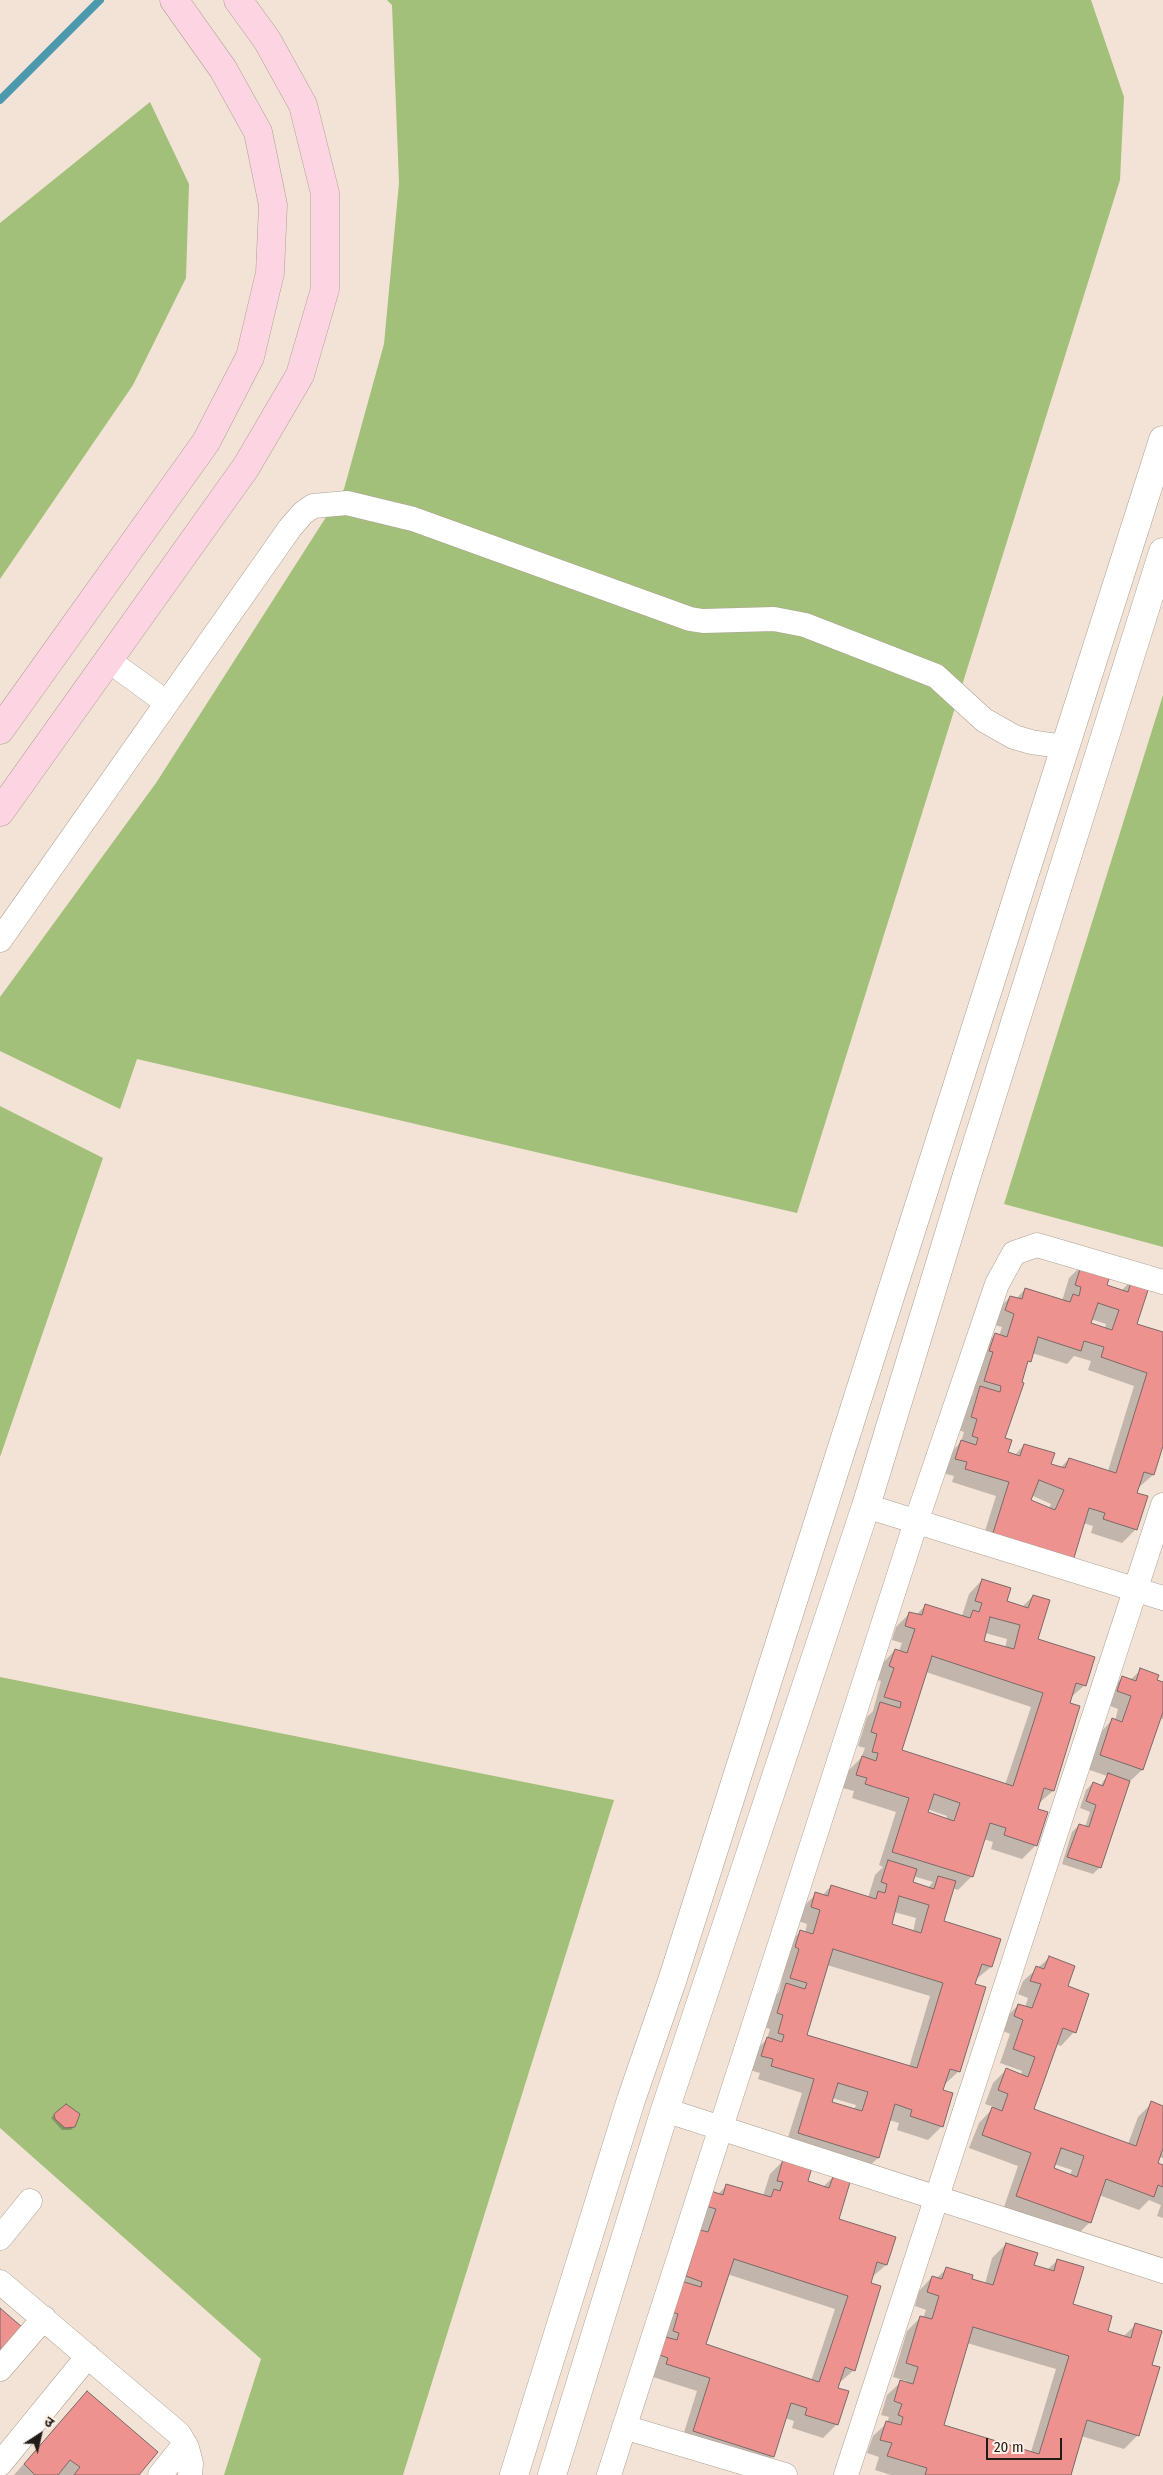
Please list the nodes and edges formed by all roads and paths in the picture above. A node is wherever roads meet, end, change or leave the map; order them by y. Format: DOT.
graph roads {
  1 [pos="174,0"];
  2 [pos="238,0"];
  3 [pos="1163,440"];
  4 [pos="1163,552"];
  5 [pos="108,660"];
  6 [pos="167,703"];
  7 [pos="0,730"];
  8 [pos="1065,747"];
  9 [pos="0,812"];
  10 [pos="0,940"];
  11 [pos="1163,1282"];
  12 [pos="1163,1505"];
  13 [pos="866,1506"];
  14 [pos="916,1522"];
  15 [pos="1136,1589"];
  16 [pos="1163,1598"];
  17 [pos="672,1981"];
  18 [pos="706,1993"];
  19 [pos="665,2110"];
  20 [pos="721,2128"];
  21 [pos="936,2198"];
  22 [pos="30,2201"];
  23 [pos="0,2238"];
  24 [pos="1163,2271"];
  25 [pos="0,2282"];
  26 [pos="44,2318"];
  27 [pos="88,2356"];
  28 [pos="0,2369"];
  29 [pos="624,2427"];
  30 [pos="185,2444"];
  31 [pos="0,2464"];
  32 [pos="160,2475"];
  33 [pos="190,2475"];
  34 [pos="514,2475"];
  35 [pos="552,2475"];
  36 [pos="609,2475"];
  37 [pos="785,2475"];
  38 [pos="846,2475"];
  1 -- 7 [label="main road"];
  2 -- 5 [label="main road"];
  3 -- 8 [label="street"];
  4 -- 13 [label="street"];
  5 -- 6 [label="street"];
  5 -- 9 [label="main road"];
  6 -- 8 [label="street"];
  6 -- 10 [label="street"];
  8 -- 17 [label="street"];
  11 -- 14 [label="street"];
  12 -- 15 [label="street"];
  13 -- 14 [label="street"];
  13 -- 18 [label="street"];
  14 -- 15 [label="street"];
  14 -- 20 [label="street"];
  15 -- 16 [label="street"];
  15 -- 21 [label="street"];
  17 -- 18 [label="street"];
  17 -- 34 [label="street"];
  18 -- 19 [label="street"];
  19 -- 20 [label="street"];
  19 -- 35 [label="street"];
  20 -- 21 [label="street"];
  20 -- 29 [label="street"];
  21 -- 24 [label="street"];
  21 -- 38 [label="street"];
  22 -- 23 [label="street"];
  25 -- 26 [label="street"];
  26 -- 27 [label="street"];
  26 -- 28 [label="street"];
  27 -- 30 [label="street"];
  27 -- 31 [label="street"];
  29 -- 36 [label="street"];
  29 -- 37 [label="street"];
  30 -- 32 [label="street"];
  30 -- 33 [label="street"];
}
